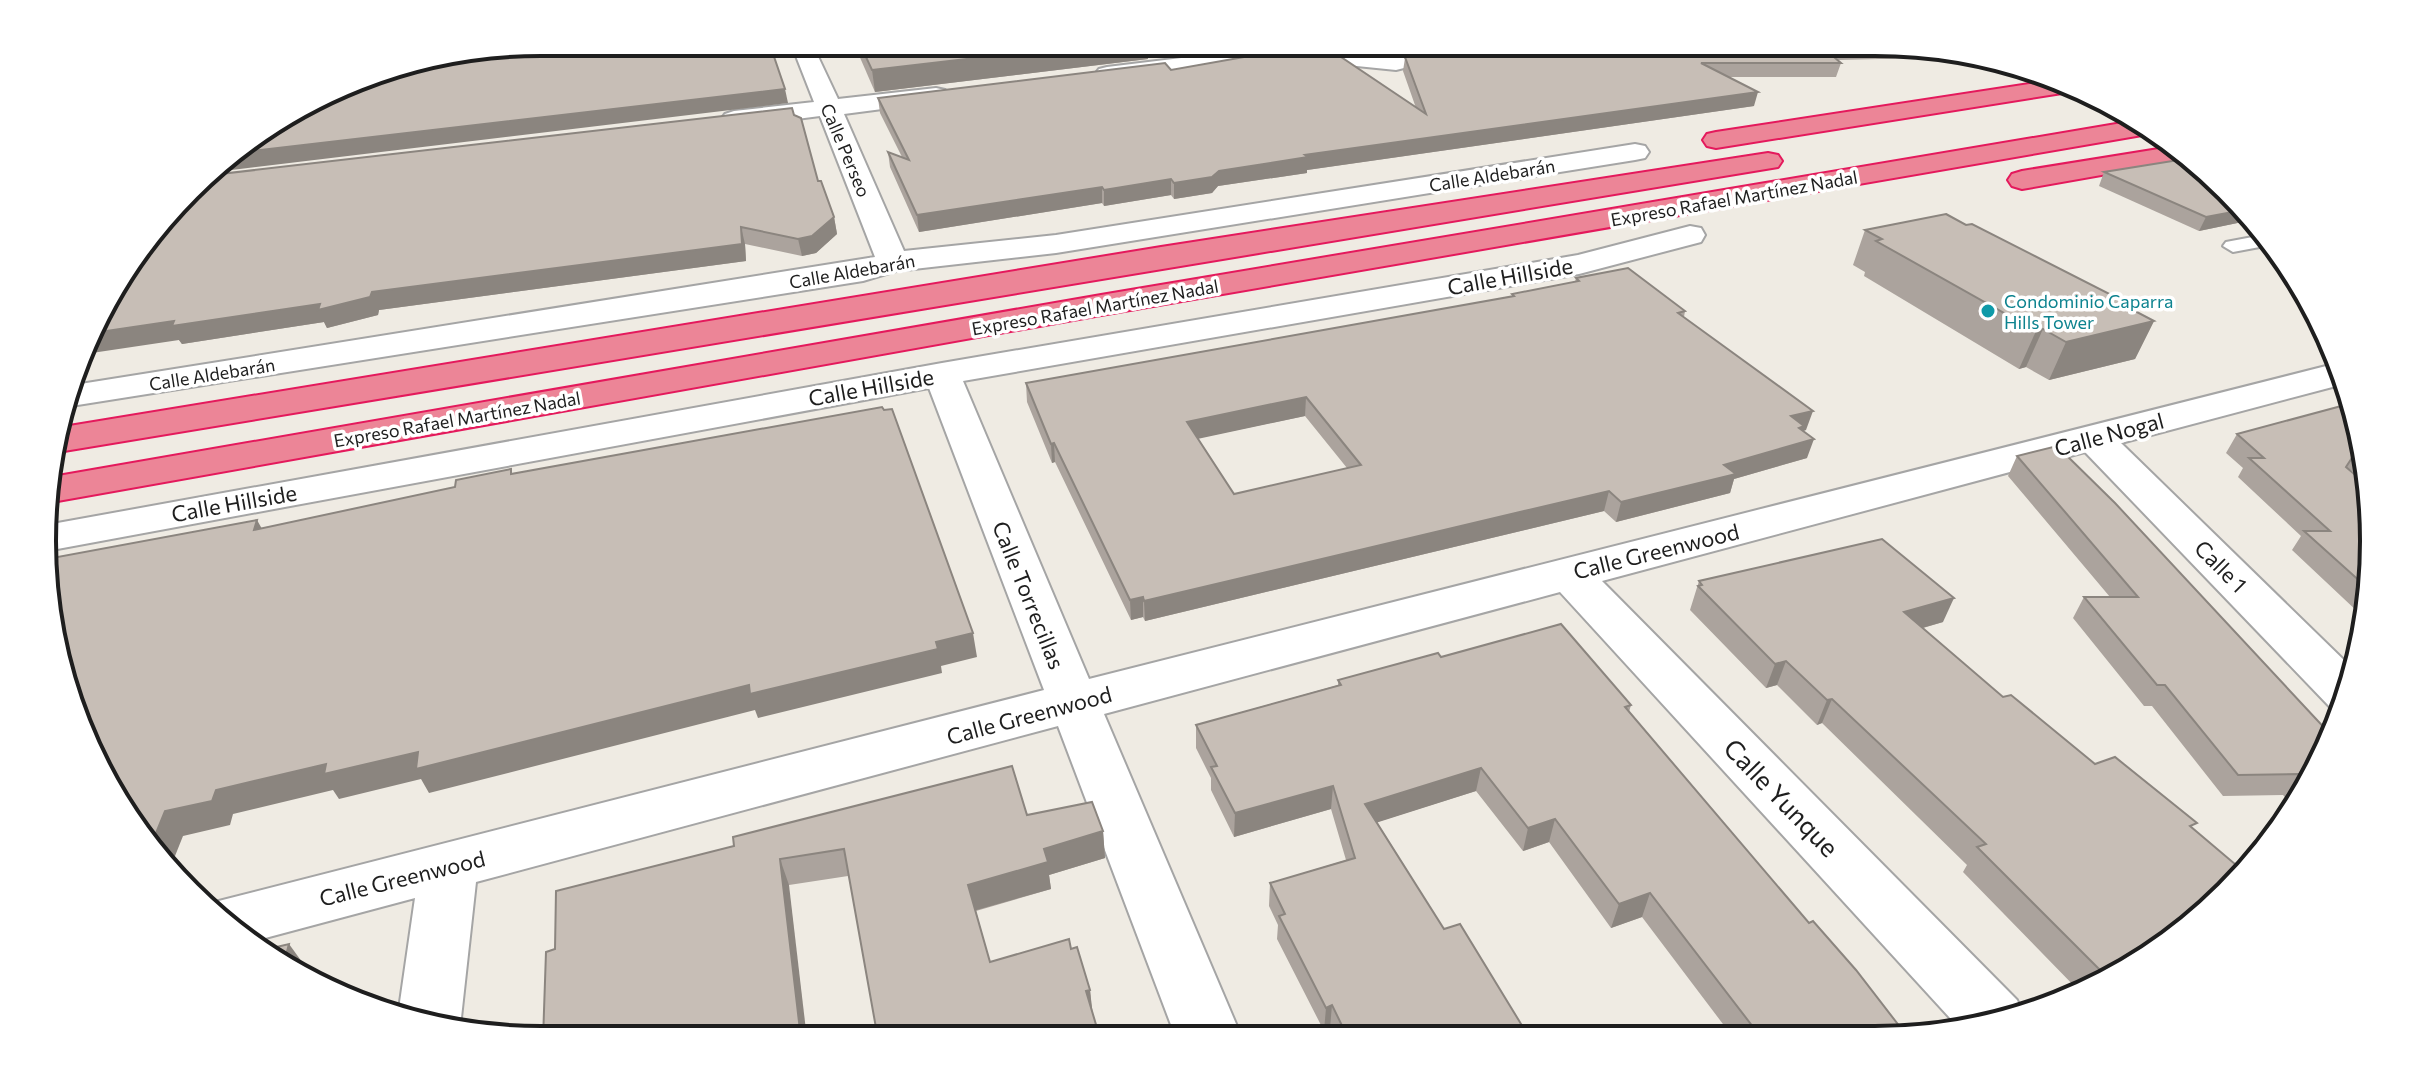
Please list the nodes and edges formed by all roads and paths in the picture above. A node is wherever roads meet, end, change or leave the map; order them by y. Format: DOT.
graph roads {
  1 [pos="807,56"];
  2 [pos="1255,56"];
  3 [pos="1327,56"];
  4 [pos="1396,63"];
  5 [pos="1090,76"];
  6 [pos="2049,89"];
  7 [pos="966,91"];
  8 [pos="829,108"];
  9 [pos="2096,109"];
  10 [pos="713,122"];
  11 [pos="2131,129"];
  12 [pos="1696,143"];
  13 [pos="1650,150"];
  14 [pos="2169,155"];
  15 [pos="1988,185"];
  16 [pos="1706,233"];
  17 [pos="2257,242"];
  18 [pos="2233,246"];
  19 [pos="893,262"];
  20 [pos="1101,305"];
  21 [pos="942,374"];
  22 [pos="460,376"];
  23 [pos="2331,376"];
  24 [pos="79,395"];
  25 [pos="67,439"];
  26 [pos="2094,439"];
  27 [pos="59,489"];
  28 [pos="1834,505"];
  29 [pos="56,536"];
  30 [pos="1569,574"];
  31 [pos="2338,684"];
  32 [pos="1073,703"];
  33 [pos="448,866"];
  34 [pos="238,919"];
  35 [pos="431,1013"];
  36 [pos="1986,1013"];
  37 [pos="1204,1026"];
  1 -- 8 [label="street, Calle Perseo"];
  2 -- 5 [label="street"];
  3 -- 4 [label="street"];
  6 -- 12 [label="highway"];
  7 -- 8 [label="street"];
  8 -- 10 [label="street"];
  8 -- 19 [label="street, Calle Perseo"];
  9 -- 22 [label="highway, Expreso Rafael Martínez Nadal"];
  11 -- 20 [label="highway, Expreso Rafael Martínez Nadal"];
  13 -- 19 [label="street, Calle Aldebarán"];
  13 -- 22 [label="highway"];
  14 -- 15 [label="highway"];
  16 -- 20 [label="highway"];
  16 -- 21 [label="street, Calle Hillside"];
  17 -- 18 [label="lane"];
  19 -- 24 [label="street, Calle Aldebarán"];
  20 -- 27 [label="highway, Expreso Rafael Martínez Nadal"];
  21 -- 29 [label="street, Calle Hillside"];
  21 -- 32 [label="street, Calle Torrecillas"];
  22 -- 25 [label="highway, Expreso Rafael Martínez Nadal"];
  23 -- 26 [label="street, Calle Nogal"];
  26 -- 28 [label="street, Calle Nogal"];
  26 -- 31 [label="street, Calle 1"];
  28 -- 30 [label="street, Calle Greenwood"];
  30 -- 32 [label="street, Calle Greenwood"];
  30 -- 36 [label="street, Calle Yunque"];
  32 -- 33 [label="street, Calle Greenwood"];
  32 -- 37 [label="street, Calle Torrecillas"];
  33 -- 34 [label="street, Calle Greenwood"];
  33 -- 35 [label="street"];
}
